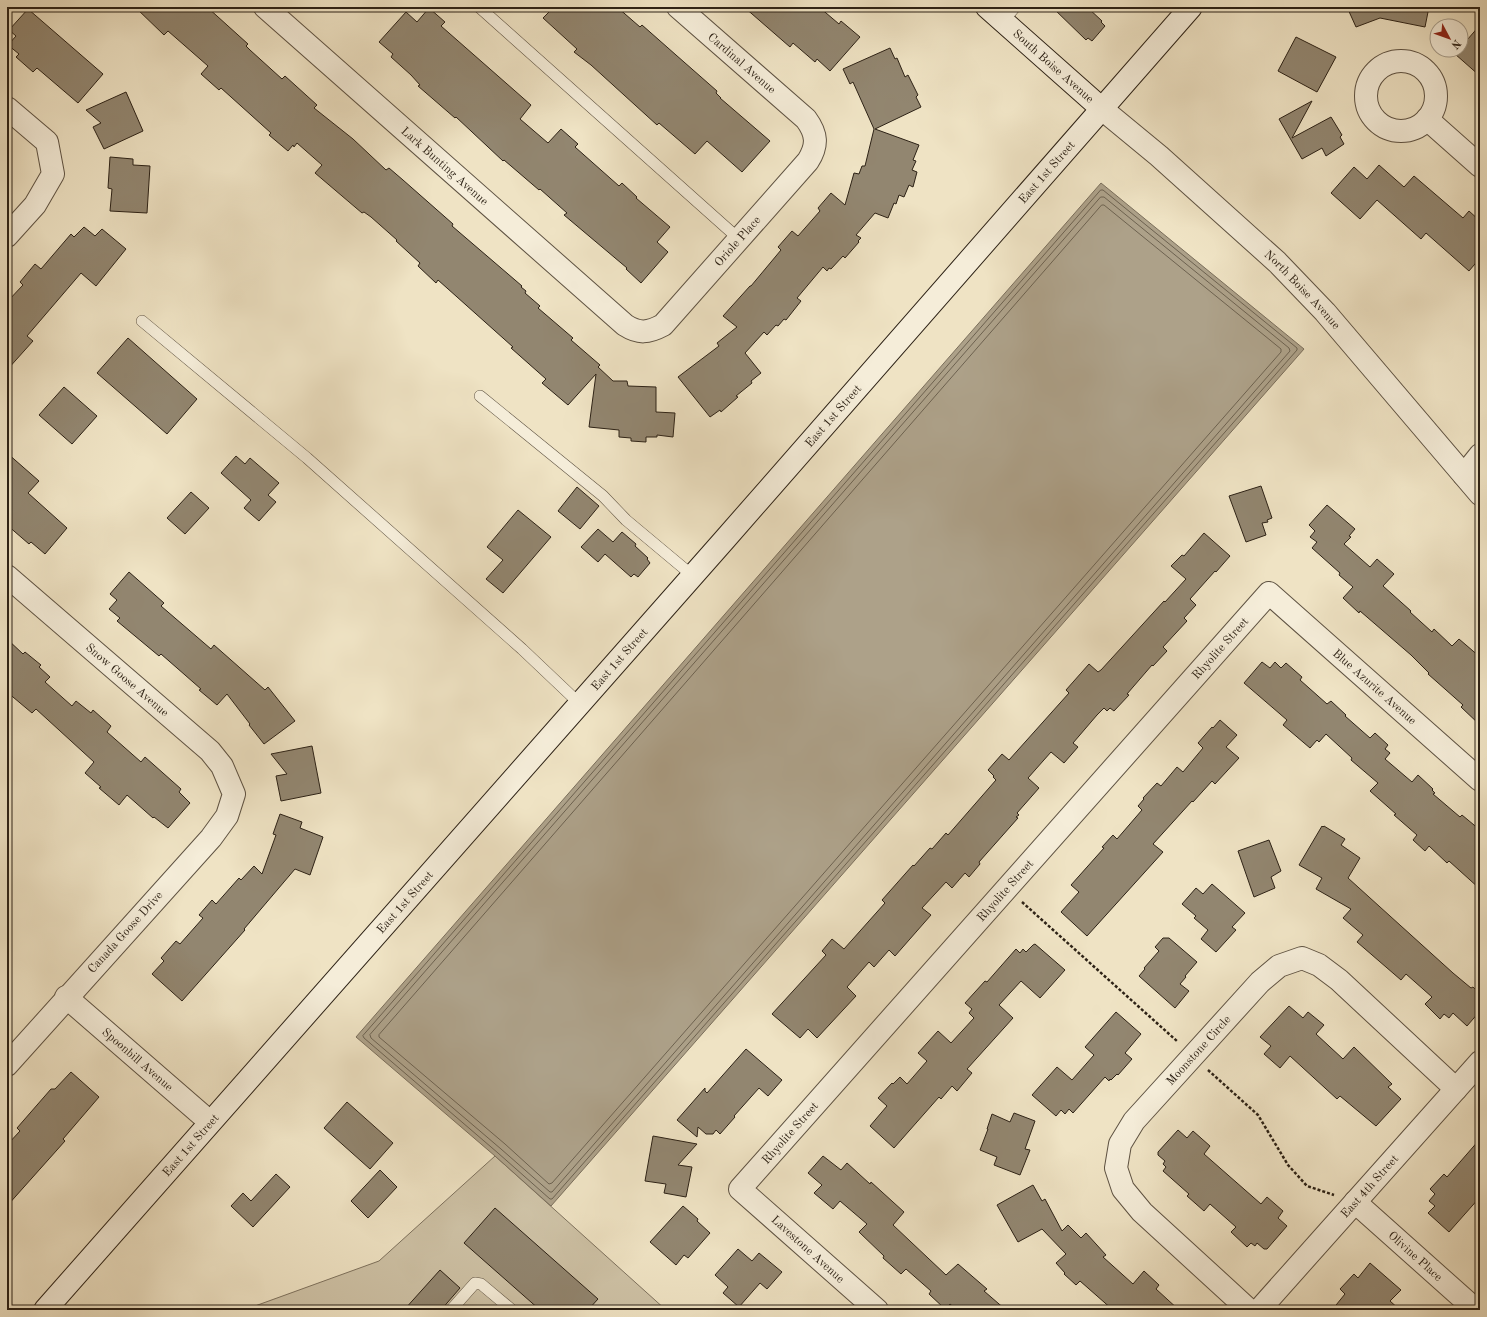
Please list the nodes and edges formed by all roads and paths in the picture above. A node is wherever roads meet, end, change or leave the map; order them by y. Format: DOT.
graph roads {
  1 [pos="265,7"];
  2 [pos="479,7"];
  3 [pos="678,7"];
  4 [pos="987,7"];
  5 [pos="1186,9"];
  6 [pos="1009,14"];
  7 [pos="7,108"];
  8 [pos="1102,109"];
  9 [pos="806,119"];
  10 [pos="1427,119"];
  11 [pos="1480,166"];
  12 [pos="7,236"];
  13 [pos="739,239"];
  14 [pos="142,321"];
  15 [pos="624,325"];
  16 [pos="480,396"];
  17 [pos="1480,455"];
  18 [pos="1464,475"];
  19 [pos="1480,494"];
  20 [pos="7,576"];
  21 [pos="693,576"];
  22 [pos="1269,593"];
  23 [pos="580,704"];
  24 [pos="1480,780"];
  25 [pos="234,794"];
  26 [pos="66,997"];
  27 [pos="1480,1062"];
  28 [pos="7,1065"];
  29 [pos="1456,1089"];
  30 [pos="210,1122"];
  31 [pos="740,1189"];
  32 [pos="1355,1202"];
  33 [pos="45,1310"];
  34 [pos="451,1310"];
  35 [pos="512,1310"];
  36 [pos="877,1310"];
  37 [pos="1249,1310"];
  38 [pos="1259,1310"];
  39 [pos="1476,1310"];
  1 -- 15 [label="street, Lark Bunting Avenue"];
  2 -- 13 [label="lane"];
  3 -- 9 [label="street, Cardinal Avenue"];
  4 -- 6 [label="street, South Boise Avenue"];
  5 -- 8 [label="street, East 1st Street"];
  6 -- 8 [label="street, South Boise Avenue"];
  7 -- 12 [label="street"];
  8 -- 18 [label="street, North Boise Avenue"];
  8 -- 21 [label="street, East 1st Street"];
  9 -- 13 [label="street, Oriole Place"];
  10 -- 11 [label="street"];
  13 -- 15 [label="street, Oriole Place"];
  14 -- 23 [label="lane"];
  16 -- 21 [label="lane"];
  17 -- 18 [label="street"];
  18 -- 19 [label="street, North Boise Avenue"];
  20 -- 25 [label="street, Snow Goose Avenue"];
  21 -- 23 [label="street, East 1st Street"];
  22 -- 24 [label="street, Blue Azurite Avenue"];
  22 -- 31 [label="street, Rhyolite Street"];
  23 -- 30 [label="street, East 1st Street"];
  25 -- 26 [label="street, Canada Goose Drive"];
  26 -- 28 [label="street, Canada Goose Drive"];
  26 -- 30 [label="street, Spoonbill Avenue"];
  27 -- 29 [label="street, East 4th Street"];
  29 -- 32 [label="street, East 4th Street"];
  29 -- 37 [label="street, Moonstone Circle"];
  30 -- 33 [label="street, East 1st Street"];
  31 -- 36 [label="street, Lavestone Avenue"];
  32 -- 38 [label="street, East 4th Street"];
  32 -- 39 [label="street, Olivine Place"];
  34 -- 35 [label="lane"];
}
